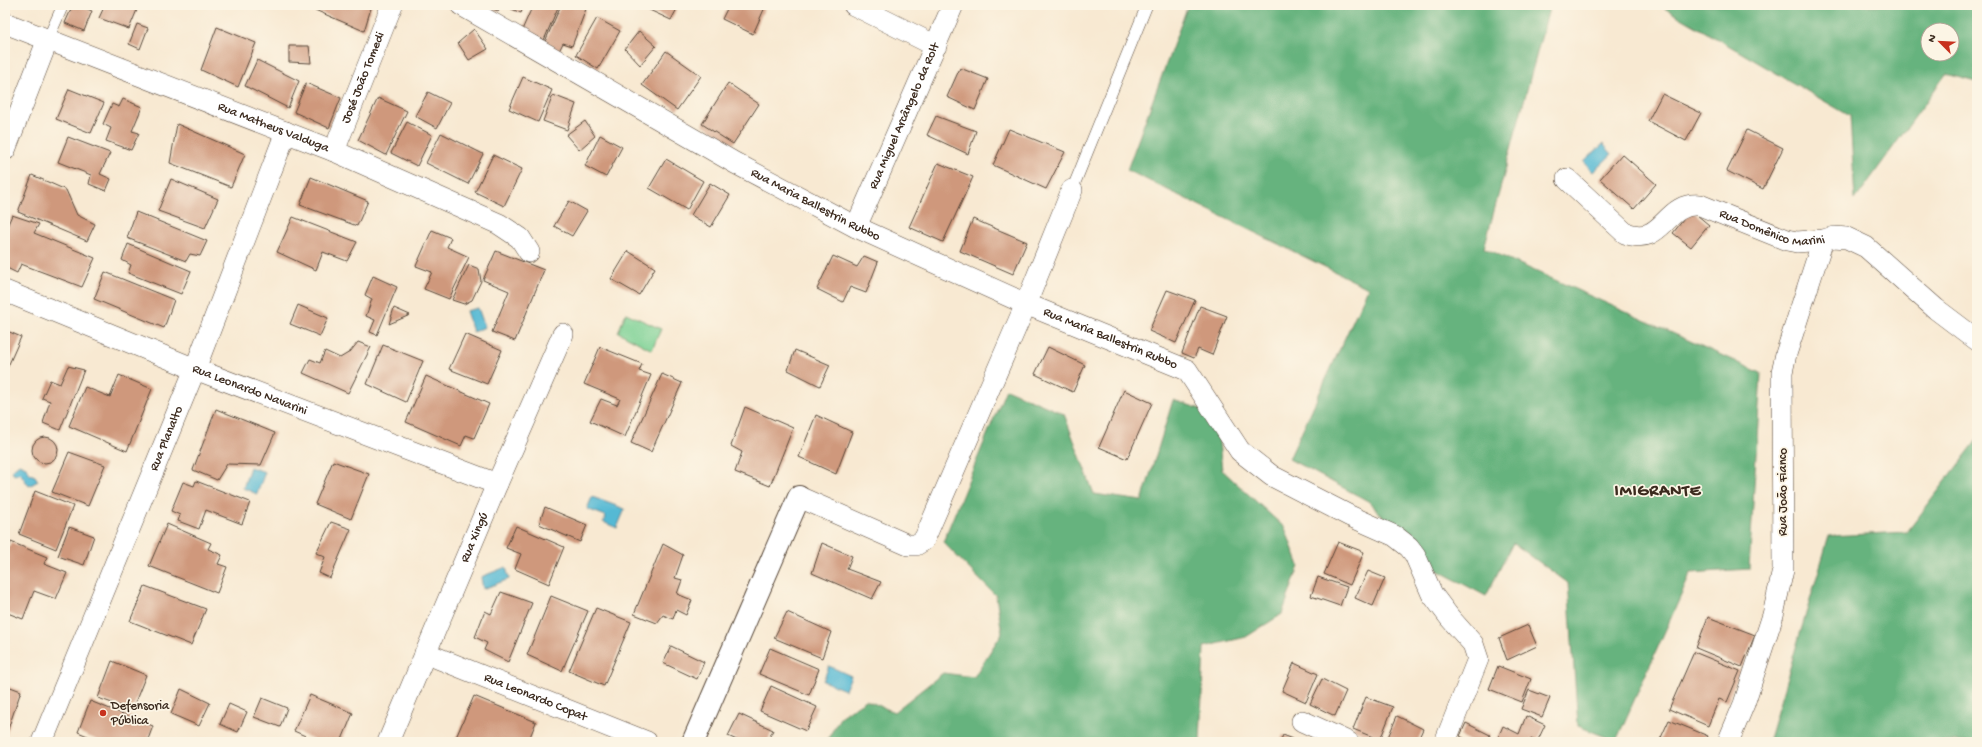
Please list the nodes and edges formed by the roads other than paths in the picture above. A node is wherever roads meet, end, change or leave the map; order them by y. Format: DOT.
graph roads {
  1 [pos="63,5"];
  2 [pos="392,5"];
  3 [pos="461,5"];
  4 [pos="854,5"];
  5 [pos="953,5"];
  6 [pos="1147,5"];
  7 [pos="5,23"];
  8 [pos="48,39"];
  9 [pos="936,46"];
  10 [pos="286,132"];
  11 [pos="5,150"];
  12 [pos="334,151"];
  13 [pos="1567,179"];
  14 [pos="1072,190"];
  15 [pos="856,227"];
  16 [pos="1824,240"];
  17 [pos="529,252"];
  18 [pos="5,291"];
  19 [pos="1026,304"];
  20 [pos="563,334"];
  21 [pos="1977,340"];
  22 [pos="194,369"];
  23 [pos="497,484"];
  24 [pos="799,497"];
  25 [pos="425,654"];
  26 [pos="1302,721"];
  27 [pos="42,742"];
  28 [pos="388,742"];
  29 [pos="647,742"];
  30 [pos="693,742"];
  31 [pos="1348,742"];
  32 [pos="1444,742"];
  33 [pos="1728,742"];
  1 -- 8 [label="lane"];
  2 -- 12 [label="street, José João Tomedi"];
  3 -- 15 [label="street, Rua Maria Ballestrin Rubbo"];
  4 -- 9 [label="street"];
  5 -- 9 [label="street, Rua Miguel Arcângelo da Rolt"];
  6 -- 14 [label="lane"];
  7 -- 8 [label="street, Rua Matheus Valduga"];
  8 -- 10 [label="street, Rua Matheus Valduga"];
  8 -- 11 [label="street"];
  9 -- 15 [label="street, Rua Miguel Arcângelo da Rolt"];
  10 -- 12 [label="street, Rua Matheus Valduga"];
  10 -- 22 [label="street, Rua Planalto"];
  12 -- 17 [label="street, Rua Matheus Valduga"];
  13 -- 16 [label="street, Rua Domênico Marini"];
  14 -- 19 [label="street"];
  15 -- 19 [label="street, Rua Maria Ballestrin Rubbo"];
  16 -- 21 [label="street, Rua Domênico Marini"];
  16 -- 33 [label="street, Rua João Fianco"];
  18 -- 22 [label="street, Rua Leonardo Navarini"];
  19 -- 24 [label="street"];
  19 -- 32 [label="street, Rua Maria Ballestrin Rubbo"];
  20 -- 23 [label="street, Rua Xingú"];
  22 -- 23 [label="street, Rua Leonardo Navarini"];
  22 -- 27 [label="street, Rua Planalto"];
  23 -- 25 [label="street, Rua Xingú"];
  24 -- 30 [label="street"];
  25 -- 28 [label="street, Rua Xingú"];
  25 -- 29 [label="street, Rua Leonardo Copat"];
  26 -- 31 [label="street"];
}
